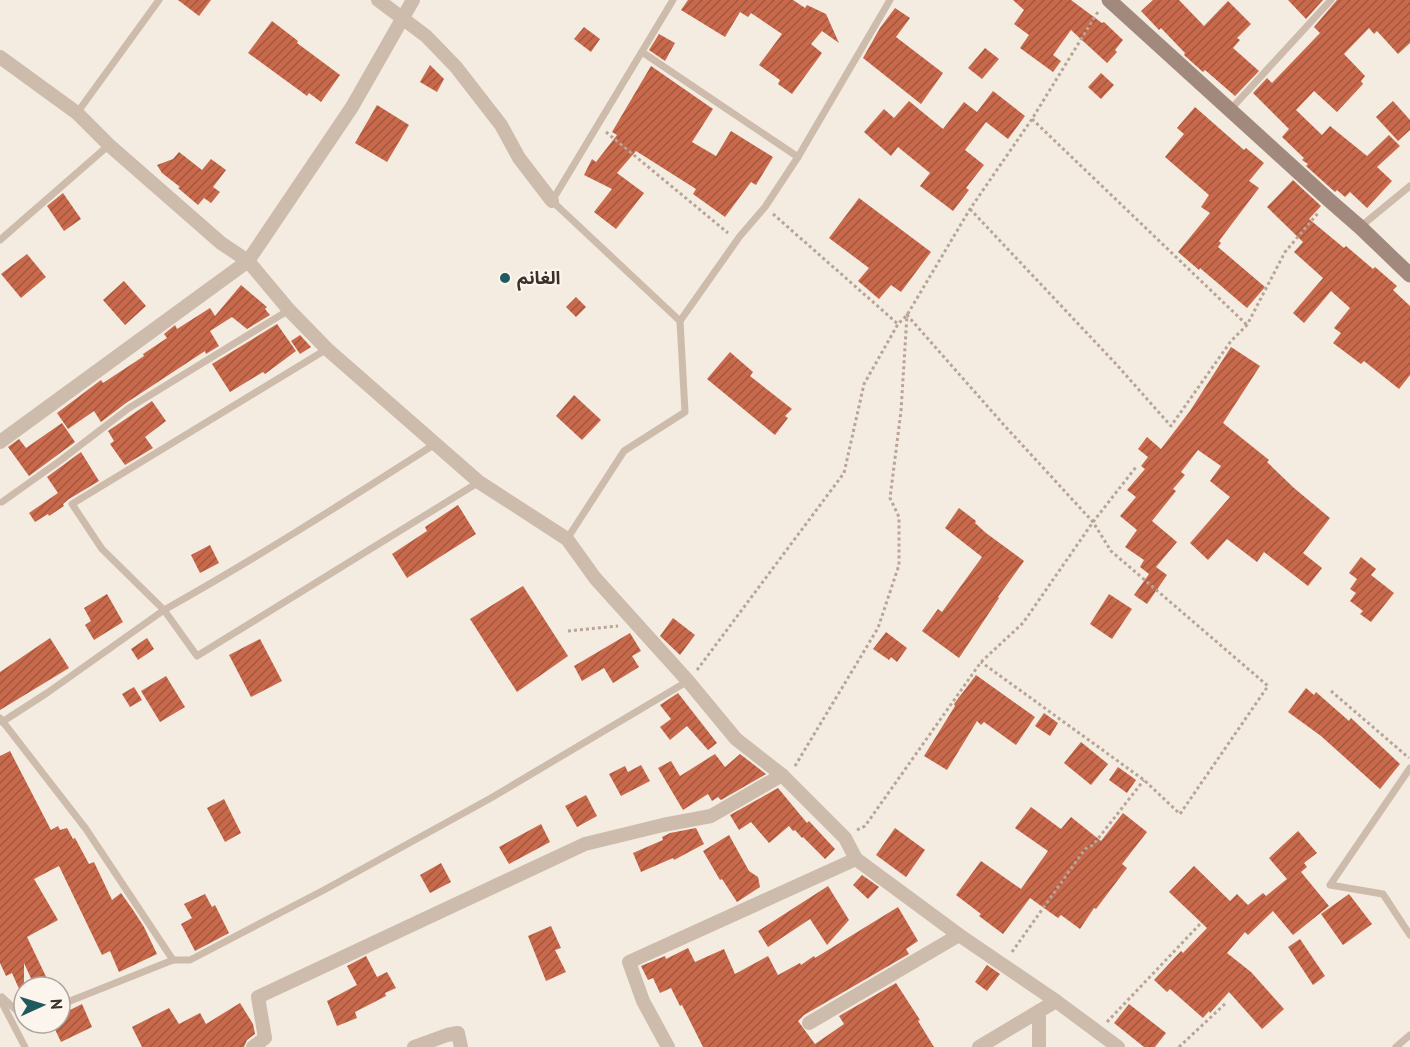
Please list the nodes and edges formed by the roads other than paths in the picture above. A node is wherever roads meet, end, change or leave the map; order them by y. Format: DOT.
graph roads {
  1 [pos="159,0"];
  2 [pos="378,0"];
  3 [pos="413,0"];
  4 [pos="673,0"];
  5 [pos="890,0"];
  6 [pos="1331,0"];
  7 [pos="1104,5"];
  8 [pos="402,17"];
  9 [pos="642,52"];
  10 [pos="0,57"];
  11 [pos="1230,110"];
  12 [pos="77,113"];
  13 [pos="109,145"];
  14 [pos="798,157"];
  15 [pos="1410,186"];
  16 [pos="552,201"];
  17 [pos="1360,227"];
  18 [pos="0,240"];
  19 [pos="248,261"];
  20 [pos="1410,275"];
  21 [pos="289,310"];
  22 [pos="680,321"];
  23 [pos="327,350"];
  24 [pos="0,442"];
  25 [pos="435,444"];
  26 [pos="479,482"];
  27 [pos="2,502"];
  28 [pos="567,539"];
  29 [pos="164,610"];
  30 [pos="688,681"];
  31 [pos="1,720"];
  32 [pos="1410,768"];
  33 [pos="785,777"];
  34 [pos="856,859"];
  35 [pos="959,935"];
  36 [pos="1410,935"];
  37 [pos="173,960"];
  38 [pos="0,997"];
  39 [pos="72,1000"];
  40 [pos="1056,1000"];
  41 [pos="12,1007"];
  42 [pos="1039,1011"];
  43 [pos="809,1023"];
  44 [pos="1410,1035"];
  45 [pos="25,1047"];
  46 [pos="253,1047"];
  47 [pos="414,1047"];
  48 [pos="460,1047"];
  49 [pos="668,1047"];
  50 [pos="980,1047"];
  51 [pos="1039,1047"];
  52 [pos="1118,1047"];
  53 [pos="1396,1047"];
  1 -- 12 [label="lane"];
  2 -- 8 [label="street"];
  3 -- 8 [label="street"];
  4 -- 9 [label="lane"];
  5 -- 14 [label="lane"];
  6 -- 11 [label="lane"];
  7 -- 11 [label="street"];
  8 -- 16 [label="street"];
  8 -- 19 [label="street"];
  9 -- 14 [label="lane"];
  9 -- 16 [label="lane"];
  10 -- 12 [label="street"];
  11 -- 17 [label="street"];
  12 -- 13 [label="street"];
  13 -- 18 [label="lane"];
  13 -- 19 [label="street"];
  14 -- 22 [label="lane"];
  15 -- 17 [label="lane"];
  16 -- 22 [label="lane"];
  17 -- 20 [label="street"];
  19 -- 21 [label="street"];
  19 -- 24 [label="street"];
  21 -- 23 [label="street"];
  21 -- 27 [label="lane"];
  22 -- 28 [label="lane"];
  23 -- 25 [label="street"];
  23 -- 29 [label="lane"];
  25 -- 26 [label="street"];
  25 -- 29 [label="lane"];
  26 -- 28 [label="street"];
  26 -- 29 [label="lane"];
  28 -- 30 [label="street"];
  29 -- 31 [label="lane"];
  30 -- 33 [label="street"];
  30 -- 37 [label="lane"];
  31 -- 37 [label="lane"];
  32 -- 36 [label="lane"];
  33 -- 34 [label="street"];
  33 -- 46 [label="street"];
  34 -- 35 [label="street"];
  34 -- 49 [label="street"];
  35 -- 40 [label="street"];
  35 -- 43 [label="street"];
  37 -- 39 [label="lane"];
  38 -- 41 [label="lane"];
  38 -- 45 [label="lane"];
  40 -- 42 [label="street"];
  40 -- 52 [label="street"];
  42 -- 50 [label="street"];
  42 -- 51 [label="street"];
  44 -- 53 [label="lane"];
  47 -- 48 [label="street"];
}
